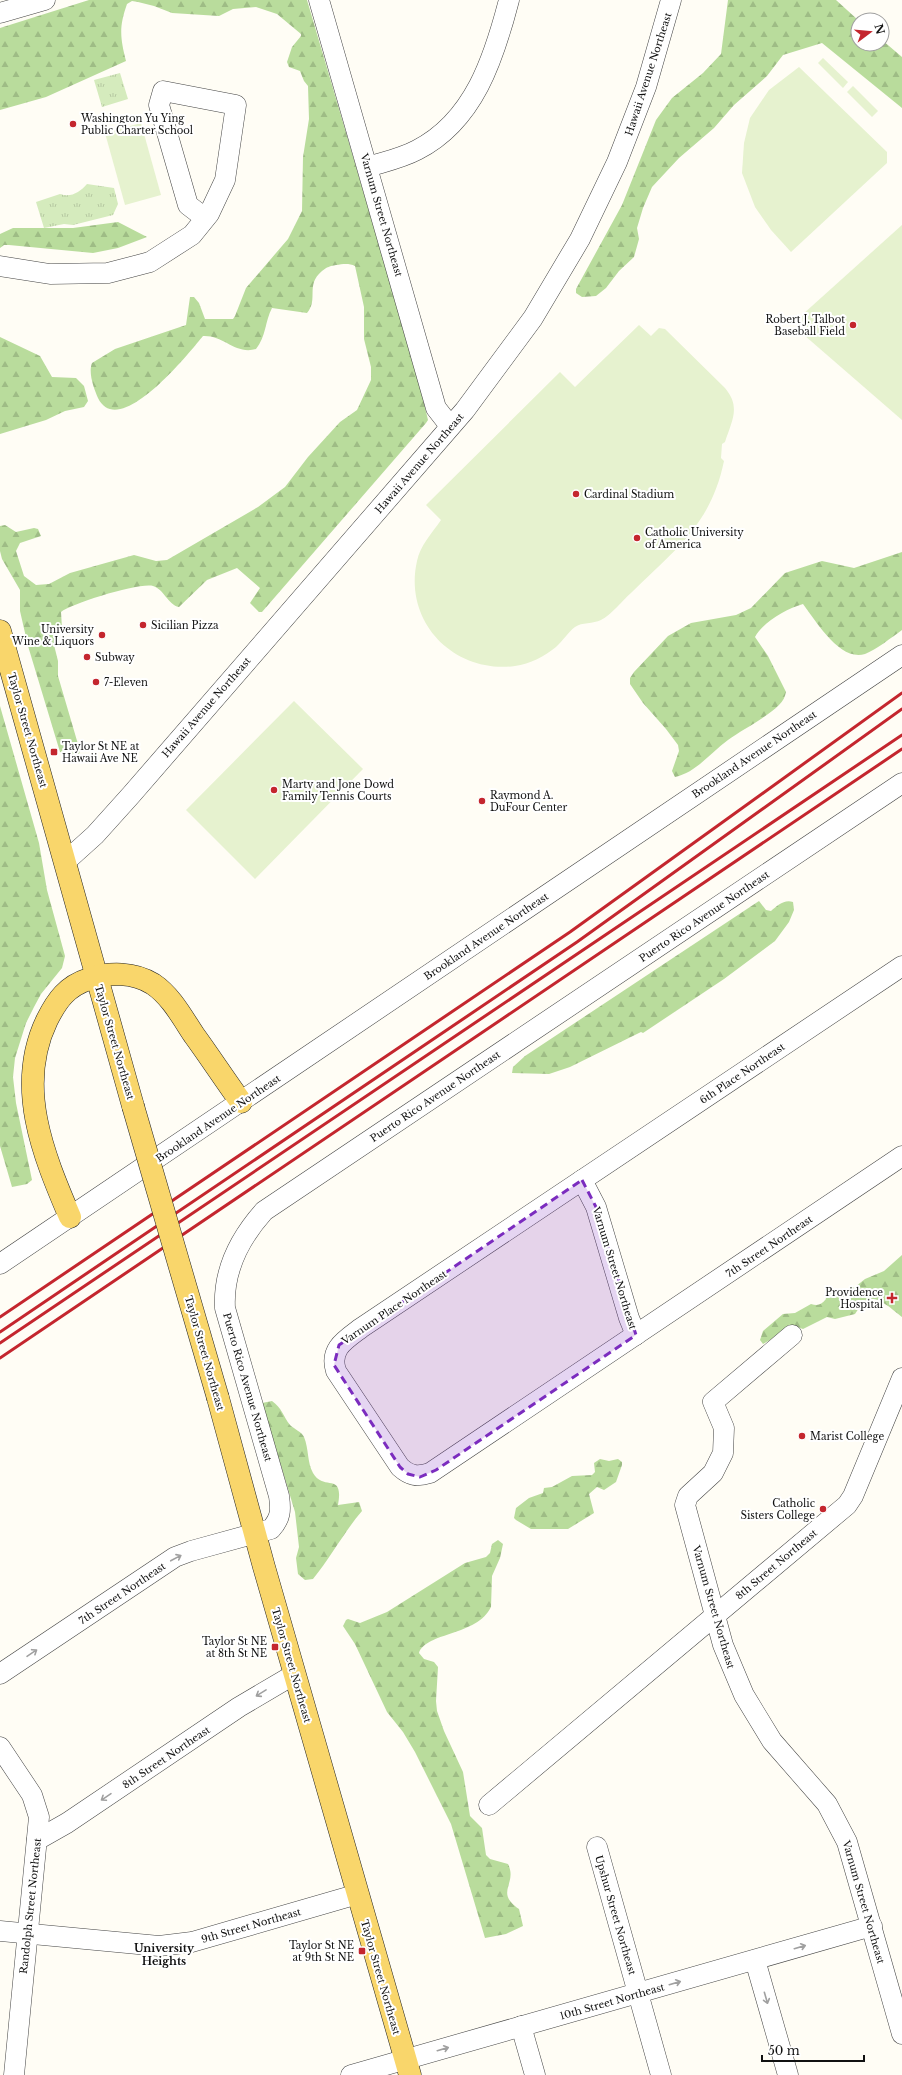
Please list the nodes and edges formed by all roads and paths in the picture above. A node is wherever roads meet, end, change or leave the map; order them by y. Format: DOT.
graph roads {
  1 [pos="45,0"];
  2 [pos="319,0"];
  3 [pos="509,0"];
  4 [pos="671,0"];
  5 [pos="1,10"];
  6 [pos="368,167"];
  7 [pos="205,218"];
  8 [pos="0,266"];
  9 [pos="450,426"];
  10 [pos="0,631"];
  11 [pos="902,655"];
  12 [pos="902,783"];
  13 [pos="65,862"];
  14 [pos="902,966"];
  15 [pos="96,976"];
  16 [pos="241,1102"];
  17 [pos="902,1156"];
  18 [pos="582,1180"];
  19 [pos="70,1217"];
  20 [pos="0,1264"];
  21 [pos="636,1335"];
  22 [pos="792,1335"];
  23 [pos="902,1378"];
  24 [pos="255,1534"];
  25 [pos="715,1615"];
  26 [pos="0,1674"];
  27 [pos="295,1674"];
  28 [pos="0,1747"];
  29 [pos="490,1805"];
  30 [pos="37,1840"];
  31 [pos="597,1847"];
  32 [pos="358,1894"];
  33 [pos="872,1926"];
  34 [pos="0,1931"];
  35 [pos="27,1934"];
  36 [pos="755,1960"];
  37 [pos="639,1993"];
  38 [pos="521,2026"];
  39 [pos="902,2034"];
  40 [pos="408,2067"];
  41 [pos="14,2075"];
  42 [pos="351,2075"];
  43 [pos="535,2075"];
  44 [pos="661,2075"];
  45 [pos="788,2075"];
  1 -- 5 [label="street"];
  2 -- 6 [label="street, Varnum Street Northeast"];
  3 -- 6 [label="street"];
  4 -- 9 [label="street, Hawaii Avenue Northeast"];
  6 -- 9 [label="street, Varnum Street Northeast"];
  7 -- 7 [label="street"];
  7 -- 8 [label="street"];
  9 -- 13 [label="street, Hawaii Avenue Northeast"];
  10 -- 13 [label="main road, Taylor Street Northeast"];
  11 -- 16 [label="street, Brookland Avenue Northeast"];
  12 -- 24 [label="street, Puerto Rico Avenue Northeast"];
  13 -- 15 [label="main road, Taylor Street Northeast"];
  14 -- 18 [label="street, 6th Place Northeast"];
  15 -- 16 [label="main road"];
  15 -- 19 [label="main road"];
  15 -- 24 [label="main road, Taylor Street Northeast, bridge"];
  16 -- 19 [label="street, Brookland Avenue Northeast"];
  17 -- 21 [label="street, 7th Street Northeast"];
  18 -- 21 [label="street, Varnum Street Northeast"];
  18 -- 21 [label="street, Varnum Place Northeast"];
  19 -- 20 [label="street, Brookland Avenue Northeast"];
  22 -- 25 [label="street, Varnum Street Northeast"];
  23 -- 25 [label="street, 8th Street Northeast"];
  26 -- 24 [label="street, 7th Street Northeast, one-way"];
  24 -- 27 [label="main road, Taylor Street Northeast"];
  25 -- 29 [label="street, 8th Street Northeast"];
  25 -- 33 [label="street, Varnum Street Northeast"];
  27 -- 30 [label="street, 8th Street Northeast, one-way"];
  27 -- 32 [label="main road, Taylor Street Northeast"];
  28 -- 30 [label="street, Randolph Street Northeast"];
  30 -- 35 [label="street, Randolph Street Northeast"];
  31 -- 37 [label="street, Upshur Street Northeast"];
  32 -- 35 [label="street, 9th Street Northeast"];
  32 -- 40 [label="main road, Taylor Street Northeast"];
  36 -- 33 [label="street, 10th Street Northeast, one-way"];
  33 -- 39 [label="street, Varnum Street Northeast"];
  34 -- 35 [label="street, 9th Street Northeast"];
  35 -- 41 [label="street, Randolph Street Northeast"];
  37 -- 36 [label="street, 10th Street Northeast, one-way"];
  36 -- 45 [label="street, one-way"];
  37 -- 38 [label="street, 10th Street Northeast"];
  37 -- 44 [label="street, Upshur Street Northeast"];
  40 -- 38 [label="street, 10th Street Northeast, one-way"];
  38 -- 43 [label="street"];
  40 -- 42 [label="street, 10th Street Northeast"];
}
